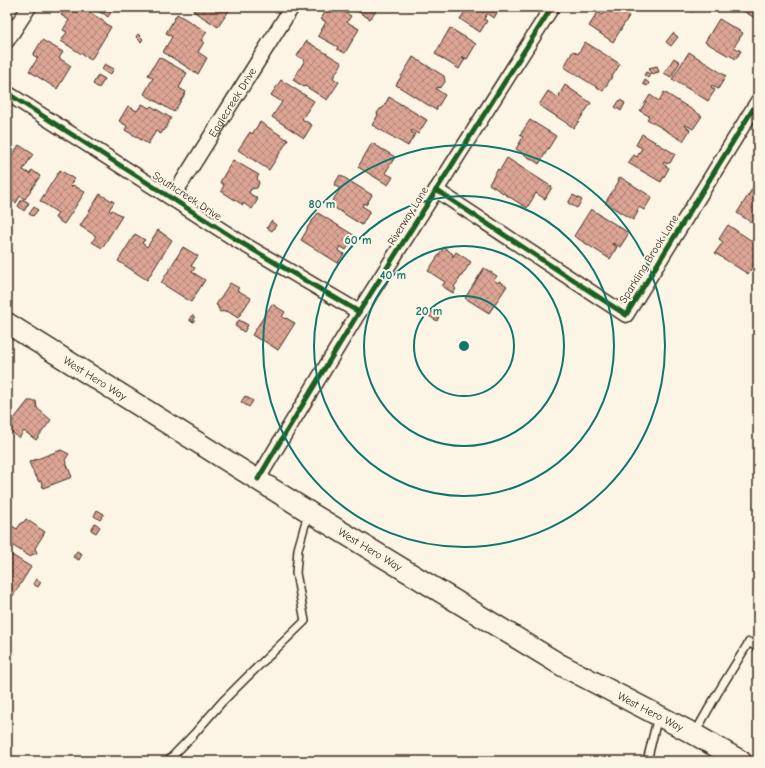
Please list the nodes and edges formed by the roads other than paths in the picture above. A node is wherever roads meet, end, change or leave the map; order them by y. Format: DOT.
graph roads {
  1 [pos="29,7"];
  2 [pos="292,7"];
  3 [pos="552,7"];
  4 [pos="7,41"];
  5 [pos="7,93"];
  6 [pos="758,101"];
  7 [pos="436,190"];
  8 [pos="172,198"];
  9 [pos="359,312"];
  10 [pos="7,323"];
  11 [pos="258,479"];
  12 [pos="309,512"];
  13 [pos="758,648"];
  14 [pos="658,716"];
  15 [pos="694,734"];
  16 [pos="168,761"];
  17 [pos="649,761"];
  18 [pos="741,761"];
  1 -- 4 [label="street"];
  2 -- 8 [label="street, Eaglecreek Drive"];
  3 -- 7 [label="street, Riverway Lane"];
  5 -- 8 [label="street, Southcreek Drive"];
  6 -- 7 [label="street, Sparkling Brook Lane"];
  7 -- 9 [label="street, Riverway Lane"];
  8 -- 9 [label="street, Southcreek Drive"];
  9 -- 11 [label="street, Riverway Lane"];
  10 -- 11 [label="main road, West Hero Way"];
  11 -- 12 [label="main road, West Hero Way"];
  12 -- 14 [label="main road, West Hero Way"];
  12 -- 16 [label="lane"];
  13 -- 15 [label="lane"];
  14 -- 15 [label="main road, West Hero Way"];
  14 -- 17 [label="lane"];
  15 -- 18 [label="main road, West Hero Way"];
}
